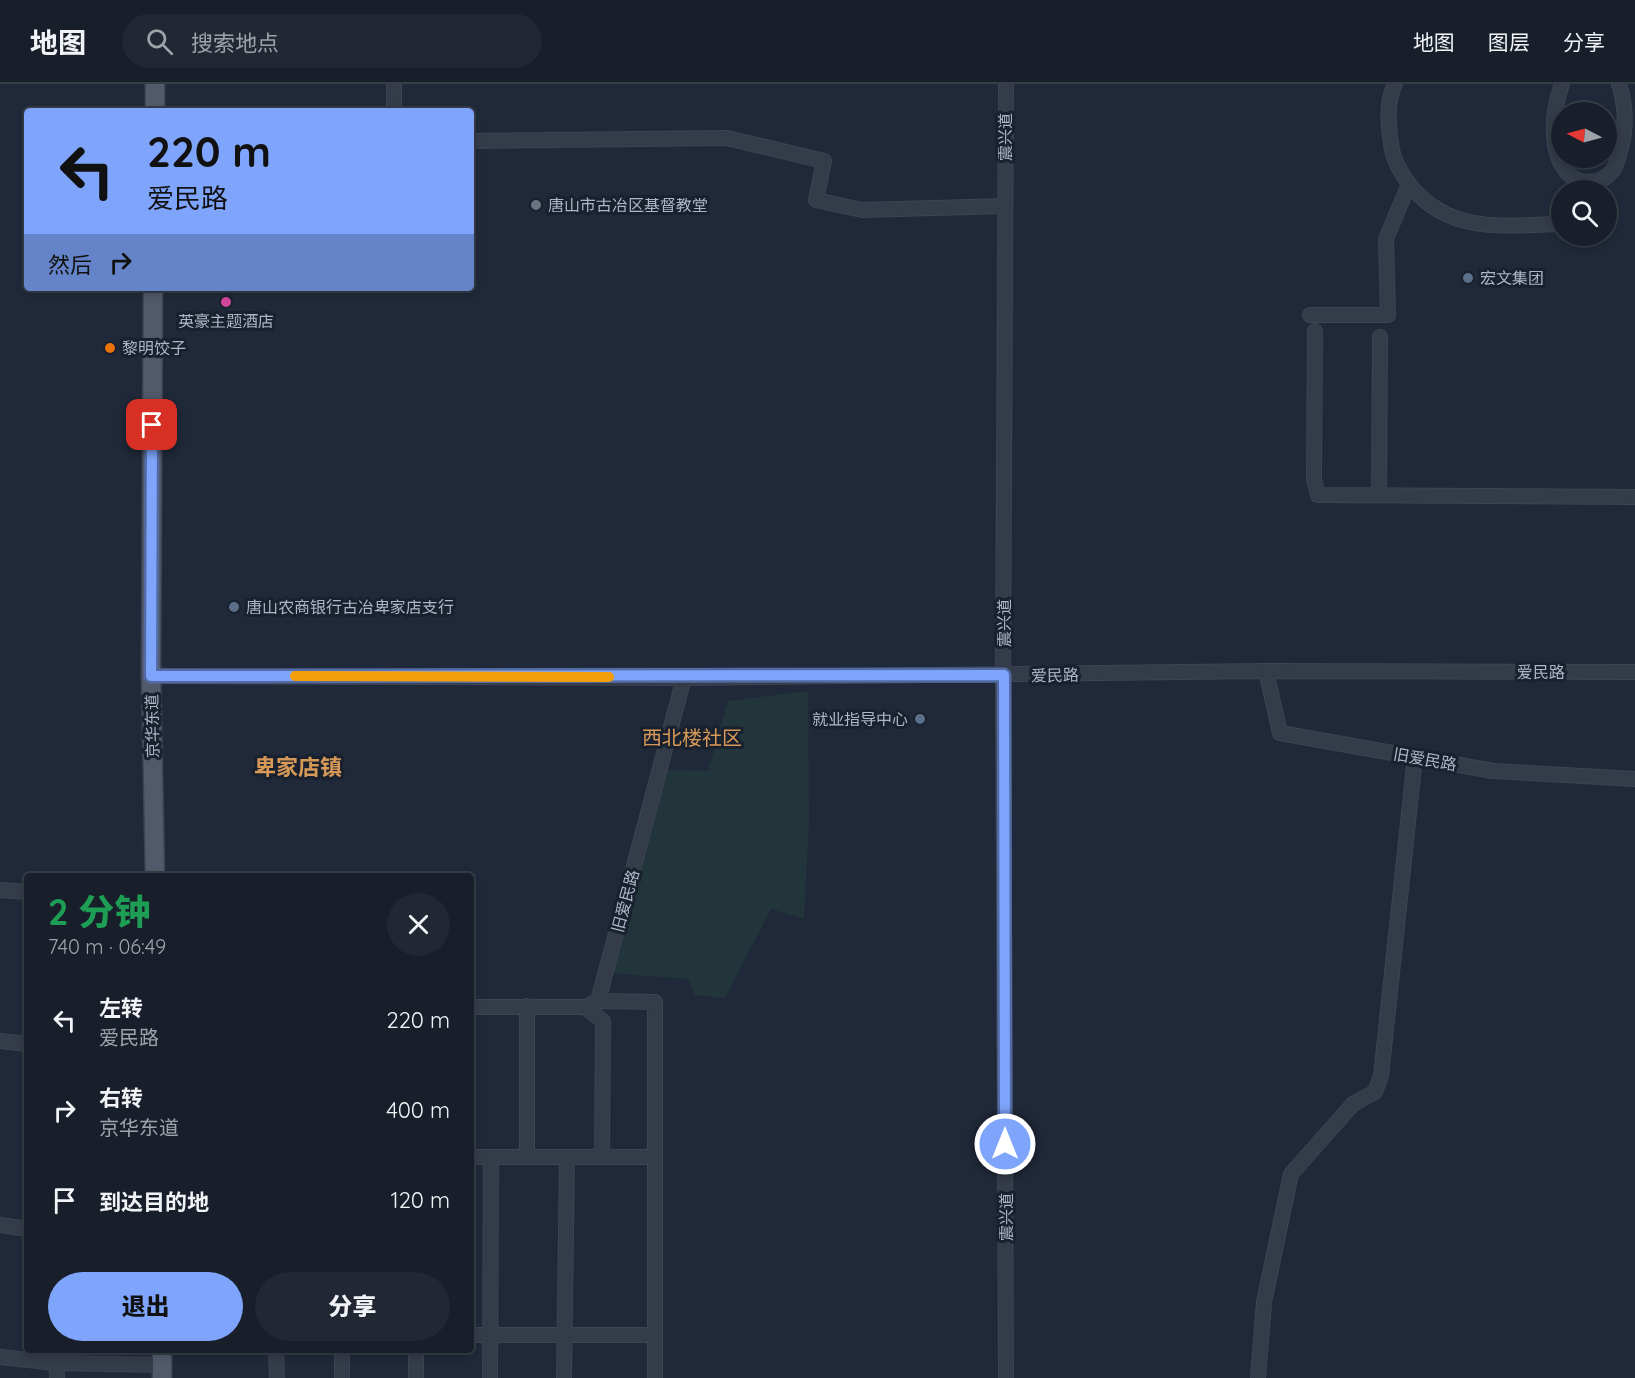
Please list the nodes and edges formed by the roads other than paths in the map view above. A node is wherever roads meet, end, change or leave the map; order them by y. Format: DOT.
graph roads {
  1 [pos="155,84"];
  2 [pos="394,84"];
  3 [pos="1006,84"];
  4 [pos="1395,84"];
  5 [pos="1562,84"];
  6 [pos="1619,84"];
  7 [pos="154,108"];
  8 [pos="394,108"];
  9 [pos="1630,119"];
  10 [pos="474,141"];
  11 [pos="1578,180"];
  12 [pos="1600,180"];
  13 [pos="1409,184"];
  14 [pos="1005,206"];
  15 [pos="1551,224"];
  16 [pos="153,291"];
  17 [pos="1310,315"];
  18 [pos="1315,330"];
  19 [pos="1380,337"];
  20 [pos="1379,495"];
  21 [pos="1635,497"];
  22 [pos="1266,671"];
  23 [pos="1635,672"];
  24 [pos="1004,675"];
  25 [pos="151,676"];
  26 [pos="684,678"];
  27 [pos="1415,757"];
  28 [pos="1635,779"];
  29 [pos="155,873"];
  30 [pos="0,890"];
  31 [pos="24,892"];
  32 [pos="598,1001"];
  33 [pos="527,1006"];
  34 [pos="474,1007"];
  35 [pos="585,1007"];
  36 [pos="0,1041"];
  37 [pos="24,1044"];
  38 [pos="474,1156"];
  39 [pos="491,1157"];
  40 [pos="527,1157"];
  41 [pos="567,1157"];
  42 [pos="602,1157"];
  43 [pos="655,1157"];
  44 [pos="0,1225"];
  45 [pos="24,1229"];
  46 [pos="474,1335"];
  47 [pos="490,1335"];
  48 [pos="565,1335"];
  49 [pos="655,1335"];
  50 [pos="276,1353"];
  51 [pos="342,1353"];
  52 [pos="416,1353"];
  53 [pos="0,1357"];
  54 [pos="56,1357"];
  55 [pos="162,1364"];
  56 [pos="57,1378"];
  57 [pos="277,1378"];
  58 [pos="342,1378"];
  59 [pos="416,1378"];
  60 [pos="490,1378"];
  61 [pos="564,1378"];
  62 [pos="655,1378"];
  63 [pos="1006,1378"];
  64 [pos="1258,1378"];
  1 -- 7 [label="main road"];
  2 -- 8 [label="street"];
  3 -- 14 [label="street, 震兴道"];
  4 -- 13 [label="street"];
  5 -- 11 [label="street"];
  6 -- 9 [label="street"];
  9 -- 12 [label="street"];
  10 -- 14 [label="street"];
  13 -- 15 [label="street"];
  13 -- 17 [label="street"];
  14 -- 24 [label="street, 震兴道"];
  16 -- 25 [label="main road, 京华东道"];
  18 -- 20 [label="street"];
  19 -- 20 [label="street"];
  20 -- 21 [label="street"];
  22 -- 23 [label="street, 爱民路"];
  22 -- 24 [label="street, 爱民路"];
  22 -- 27 [label="street, 旧爱民路"];
  24 -- 26 [label="street, 爱民路"];
  24 -- 63 [label="street, 震兴道"];
  25 -- 26 [label="street, 爱民路"];
  25 -- 29 [label="main road, 京华东道"];
  26 -- 32 [label="street, 旧爱民路"];
  27 -- 28 [label="street, 旧爱民路"];
  27 -- 64 [label="street"];
  30 -- 31 [label="street"];
  32 -- 35 [label="street"];
  32 -- 43 [label="street"];
  33 -- 34 [label="street"];
  33 -- 35 [label="street"];
  33 -- 40 [label="street"];
  35 -- 42 [label="street"];
  36 -- 37 [label="street"];
  38 -- 39 [label="street"];
  39 -- 40 [label="street"];
  39 -- 47 [label="street"];
  40 -- 41 [label="street"];
  41 -- 42 [label="street"];
  41 -- 48 [label="street"];
  42 -- 43 [label="street"];
  43 -- 49 [label="street"];
  44 -- 45 [label="street"];
  46 -- 47 [label="street"];
  47 -- 48 [label="street"];
  47 -- 60 [label="street"];
  48 -- 49 [label="street"];
  48 -- 61 [label="street"];
  49 -- 62 [label="street"];
  50 -- 57 [label="street"];
  51 -- 58 [label="street"];
  52 -- 59 [label="street"];
  53 -- 54 [label="street"];
  54 -- 55 [label="street"];
  54 -- 56 [label="street"];
}
